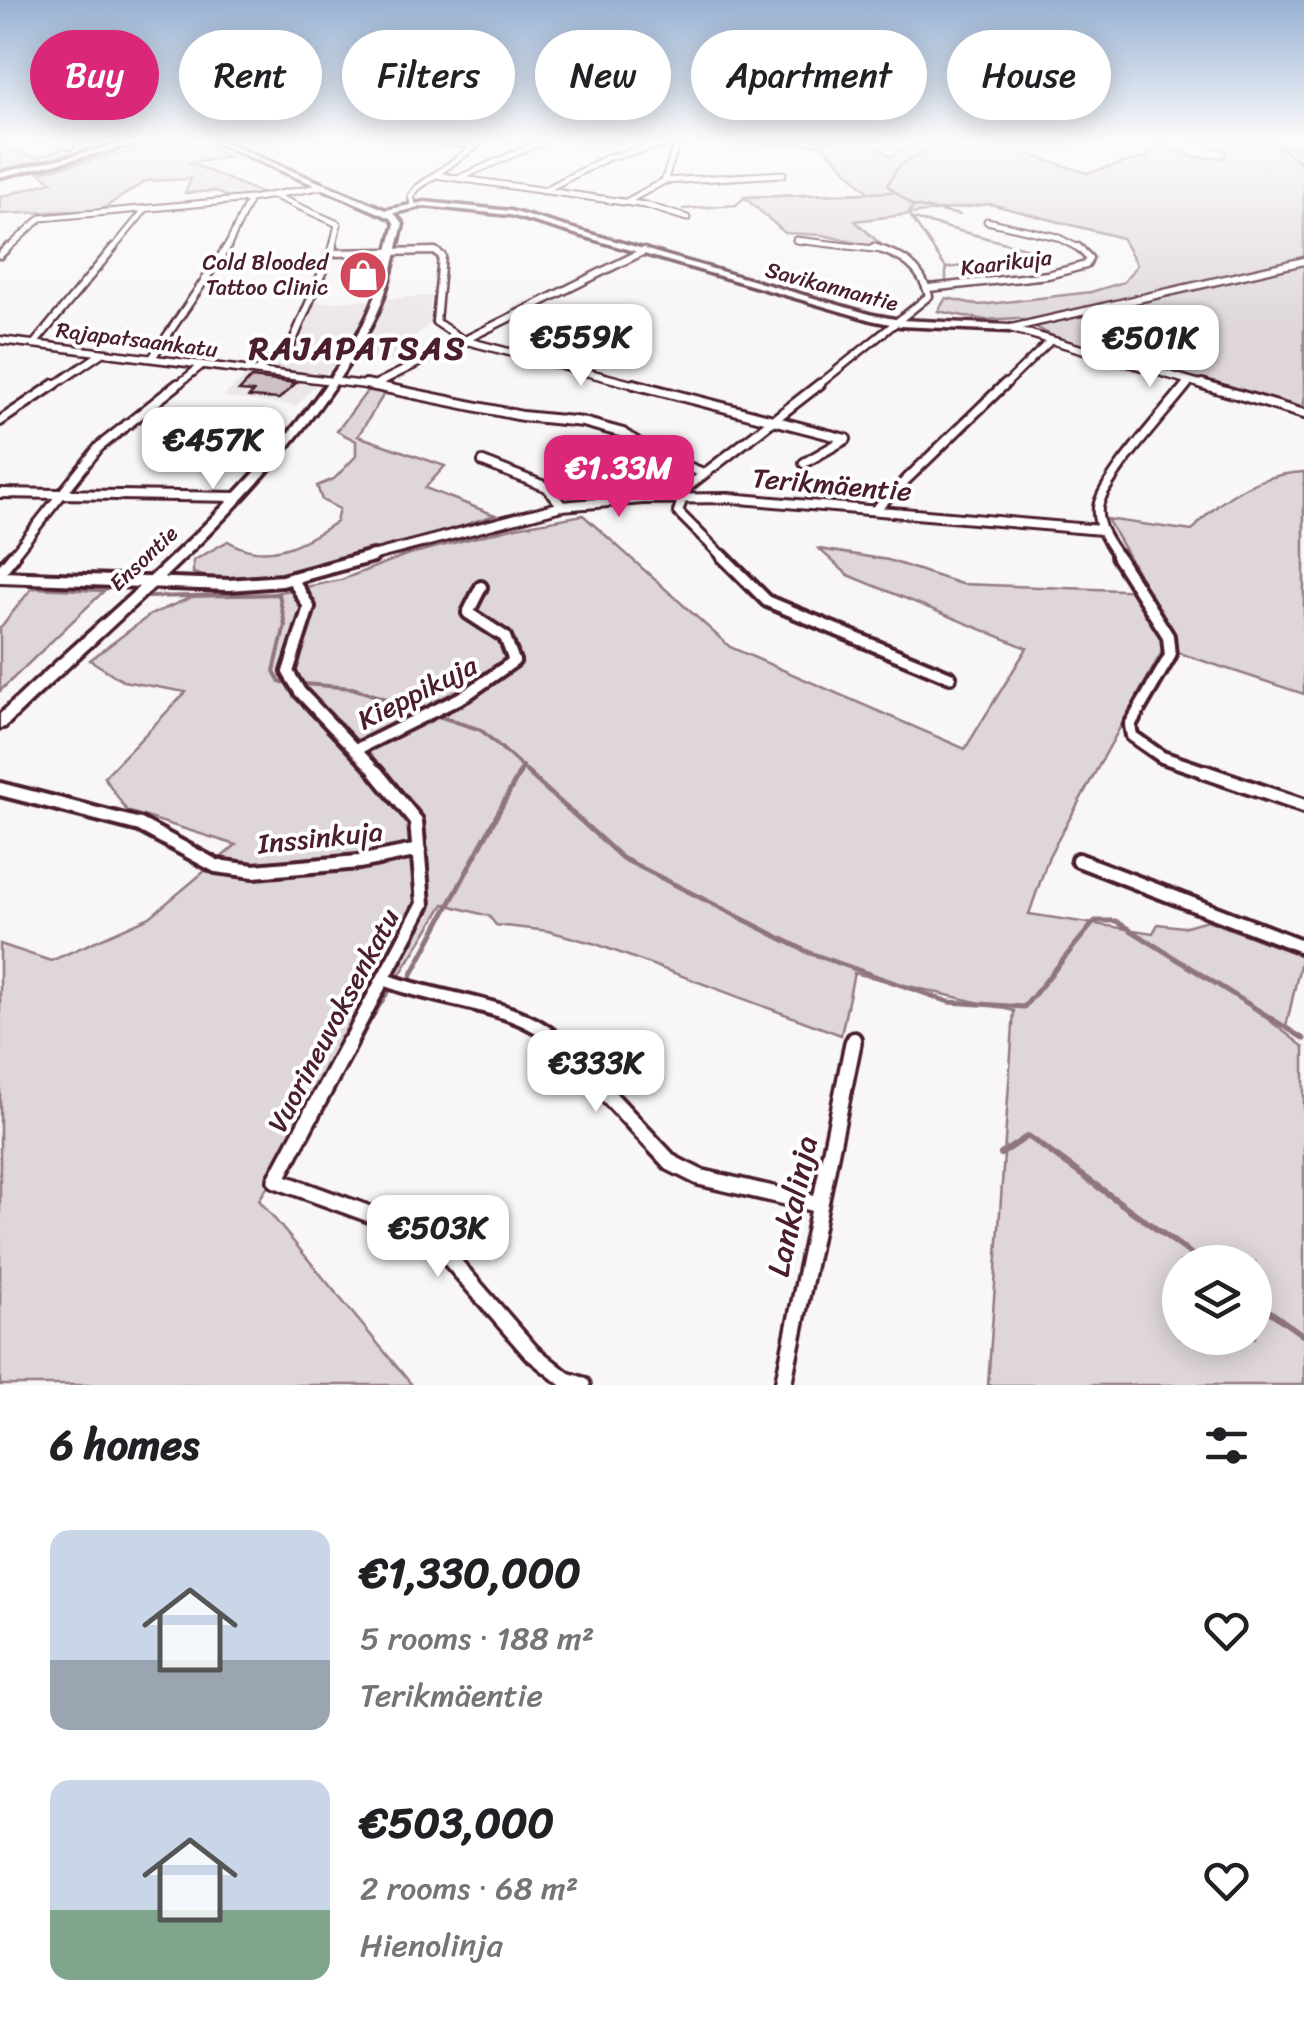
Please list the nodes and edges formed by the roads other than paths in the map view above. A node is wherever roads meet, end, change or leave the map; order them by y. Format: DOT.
graph roads {
  1 [pos="196,205"];
  2 [pos="247,205"];
  3 [pos="294,205"];
  4 [pos="370,205"];
  5 [pos="411,205"];
  6 [pos="421,205"];
  7 [pos="636,205"];
  8 [pos="144,210"];
  9 [pos="388,212"];
  10 [pos="687,218"];
  11 [pos="987,221"];
  12 [pos="796,240"];
  13 [pos="644,251"];
  14 [pos="390,252"];
  15 [pos="331,253"];
  16 [pos="0,255"];
  17 [pos="1304,260"];
  18 [pos="928,288"];
  19 [pos="900,323"];
  20 [pos="1010,328"];
  21 [pos="463,340"];
  22 [pos="1,341"];
  23 [pos="1049,342"];
  24 [pos="34,344"];
  25 [pos="102,352"];
  26 [pos="152,358"];
  27 [pos="202,365"];
  28 [pos="257,371"];
  29 [pos="330,380"];
  30 [pos="1189,382"];
  31 [pos="374,384"];
  32 [pos="1304,414"];
  33 [pos="773,420"];
  34 [pos="0,422"];
  35 [pos="483,462"];
  36 [pos="804,463"];
  37 [pos="702,473"];
  38 [pos="0,493"];
  39 [pos="61,494"];
  40 [pos="237,497"];
  41 [pos="680,498"];
  42 [pos="562,506"];
  43 [pos="876,509"];
  44 [pos="1101,530"];
  45 [pos="0,574"];
  46 [pos="292,578"];
  47 [pos="148,582"];
  48 [pos="481,586"];
  49 [pos="950,676"];
  50 [pos="0,723"];
  51 [pos="355,750"];
  52 [pos="0,789"];
  53 [pos="1304,806"];
  54 [pos="419,850"];
  55 [pos="1078,860"];
  56 [pos="1304,947"];
  57 [pos="386,980"];
  58 [pos="854,1039"];
  59 [pos="820,1205"];
  60 [pos="582,1385"];
  61 [pos="783,1385"];
  1 -- 8 [label="street"];
  2 -- 26 [label="street"];
  3 -- 15 [label="street"];
  4 -- 9 [label="street"];
  5 -- 9 [label="street"];
  6 -- 13 [label="street, Savikannantie"];
  7 -- 10 [label="street"];
  8 -- 16 [label="street"];
  8 -- 24 [label="street"];
  9 -- 14 [label="street, Ensontie"];
  11 -- 18 [label="street, Kaarikuja"];
  12 -- 18 [label="street"];
  13 -- 19 [label="street, Savikannantie"];
  13 -- 21 [label="street"];
  14 -- 15 [label="street"];
  14 -- 21 [label="street"];
  14 -- 29 [label="street, Ensontie"];
  15 -- 28 [label="street"];
  17 -- 20 [label="street, Savikannantie"];
  18 -- 19 [label="street"];
  19 -- 20 [label="street, Savikannantie"];
  19 -- 33 [label="street"];
  20 -- 23 [label="street"];
  21 -- 31 [label="street"];
  21 -- 33 [label="street"];
  22 -- 24 [label="street, Rajapatsaankatu"];
  23 -- 30 [label="street"];
  23 -- 43 [label="street"];
  24 -- 25 [label="street, Rajapatsaankatu"];
  25 -- 26 [label="street, Rajapatsaankatu"];
  25 -- 34 [label="street"];
  26 -- 27 [label="street, Rajapatsaankatu"];
  27 -- 28 [label="street, Rajapatsaankatu"];
  27 -- 39 [label="street"];
  28 -- 29 [label="street, Rajapatsaankatu"];
  29 -- 31 [label="street, Rajapatsaankatu"];
  29 -- 40 [label="street, Ensontie"];
  30 -- 32 [label="street"];
  30 -- 44 [label="street"];
  31 -- 37 [label="street, Rajapatsaankatu"];
  33 -- 36 [label="street"];
  33 -- 37 [label="street"];
  35 -- 42 [label="street"];
  37 -- 41 [label="street"];
  38 -- 39 [label="street"];
  39 -- 40 [label="street"];
  39 -- 45 [label="street"];
  40 -- 47 [label="street, Ensontie"];
  41 -- 42 [label="street, Terikmäentie"];
  41 -- 43 [label="street, Terikmäentie"];
  41 -- 49 [label="street"];
  42 -- 46 [label="street, Terikmäentie"];
  43 -- 44 [label="street, Terikmäentie"];
  44 -- 53 [label="street"];
  45 -- 47 [label="street, Terikmäentie"];
  46 -- 47 [label="street, Terikmäentie"];
  46 -- 51 [label="street, Vuorineuvoksenkatu"];
  47 -- 50 [label="street, Ensontie"];
  48 -- 51 [label="street, Kieppikuja"];
  51 -- 54 [label="street, Vuorineuvoksenkatu"];
  52 -- 54 [label="street, Inssinkuja"];
  54 -- 57 [label="street, Vuorineuvoksenkatu"];
  55 -- 56 [label="street"];
  57 -- 59 [label="street"];
  57 -- 60 [label="street, Vuorineuvoksenkatu"];
  58 -- 59 [label="street, Lankalinja"];
  59 -- 61 [label="street, Lankalinja"];
}
